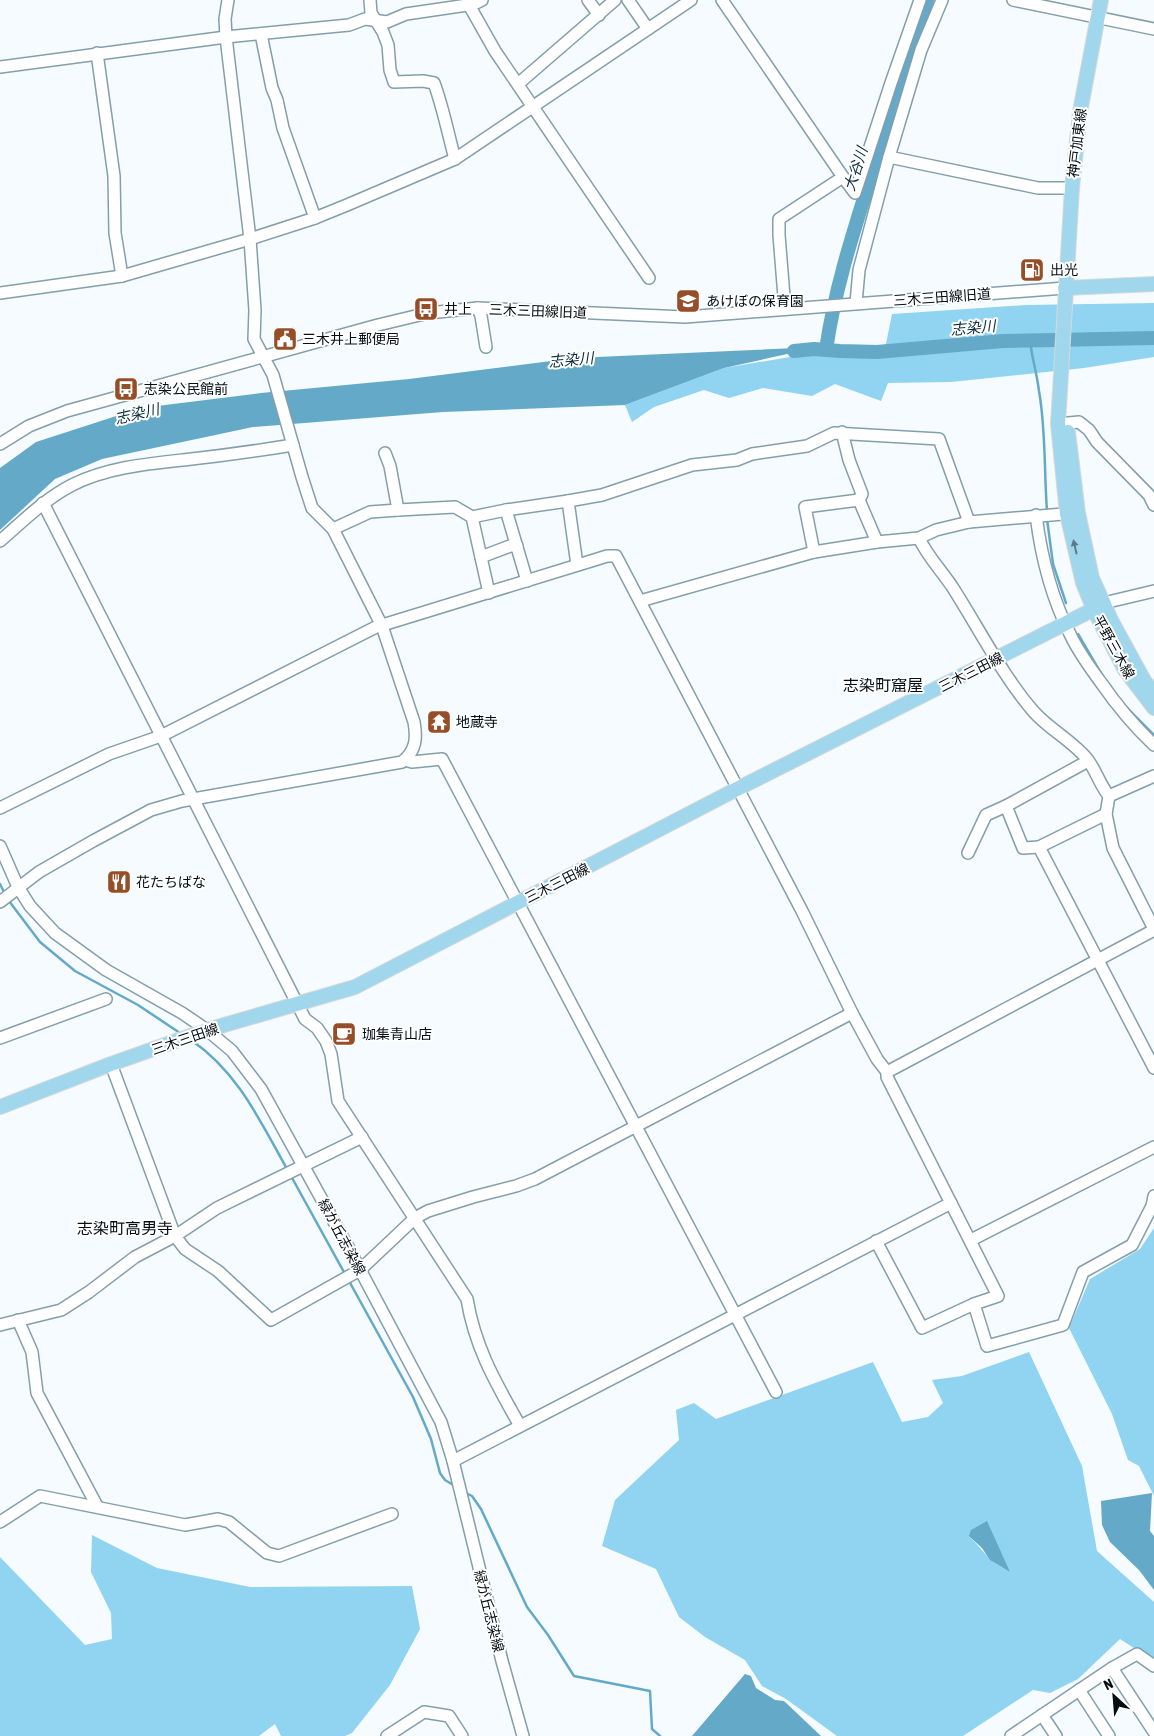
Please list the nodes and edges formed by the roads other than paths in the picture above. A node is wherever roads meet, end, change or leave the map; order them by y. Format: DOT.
graph roads {
  1 [pos="228,0"];
  2 [pos="370,0"];
  3 [pos="482,0"];
  4 [pos="588,0"];
  5 [pos="615,0"];
  6 [pos="628,0"];
  7 [pos="691,0"];
  8 [pos="722,0"];
  9 [pos="920,0"];
  10 [pos="942,0"];
  11 [pos="1013,0"];
  12 [pos="1101,0"];
  13 [pos="469,4"];
  14 [pos="599,15"];
  15 [pos="1098,17"];
  16 [pos="376,21"];
  17 [pos="648,29"];
  18 [pos="1154,29"];
  19 [pos="262,34"];
  20 [pos="226,37"];
  21 [pos="96,54"];
  22 [pos="0,67"];
  23 [pos="518,84"];
  24 [pos="533,107"];
  25 [pos="889,157"];
  26 [pos="455,159"];
  27 [pos="843,177"];
  28 [pos="1072,188"];
  29 [pos="315,218"];
  30 [pos="250,239"];
  31 [pos="122,276"];
  32 [pos="649,278"];
  33 [pos="1154,284"];
  34 [pos="0,293"];
  35 [pos="1065,295"];
  36 [pos="856,303"];
  37 [pos="478,308"];
  38 [pos="785,309"];
  39 [pos="486,348"];
  40 [pos="264,357"];
  41 [pos="1063,423"];
  42 [pos="842,432"];
  43 [pos="0,444"];
  44 [pos="292,445"];
  45 [pos="385,453"];
  46 [pos="859,500"];
  47 [pos="568,502"];
  48 [pos="43,504"];
  49 [pos="1154,505"];
  50 [pos="398,510"];
  51 [pos="506,510"];
  52 [pos="1073,514"];
  53 [pos="1042,515"];
  54 [pos="472,517"];
  55 [pos="969,522"];
  56 [pos="333,529"];
  57 [pos="920,538"];
  58 [pos="0,541"];
  59 [pos="877,542"];
  60 [pos="516,546"];
  61 [pos="814,552"];
  62 [pos="481,557"];
  63 [pos="577,565"];
  64 [pos="527,581"];
  65 [pos="1154,591"];
  66 [pos="490,593"];
  67 [pos="640,601"];
  68 [pos="1099,607"];
  69 [pos="1065,624"];
  70 [pos="382,626"];
  71 [pos="997,658"];
  72 [pos="1154,692"];
  73 [pos="1154,708"];
  74 [pos="162,736"];
  75 [pos="1154,745"];
  76 [pos="405,760"];
  77 [pos="1088,761"];
  78 [pos="1154,776"];
  79 [pos="737,789"];
  80 [pos="1109,796"];
  81 [pos="195,800"];
  82 [pos="1006,806"];
  83 [pos="0,808"];
  84 [pos="1106,814"];
  85 [pos="0,846"];
  86 [pos="1039,847"];
  87 [pos="968,853"];
  88 [pos="18,887"];
  89 [pos="0,902"];
  90 [pos="519,902"];
  91 [pos="1154,930"];
  92 [pos="1097,960"];
  93 [pos="106,999"];
  94 [pos="299,1004"];
  95 [pos="852,1014"];
  96 [pos="207,1030"];
  97 [pos="0,1038"];
  98 [pos="111,1064"];
  99 [pos="1154,1068"];
  100 [pos="887,1072"];
  101 [pos="0,1107"];
  102 [pos="636,1125"];
  103 [pos="362,1137"];
  104 [pos="1154,1147"];
  105 [pos="303,1165"];
  106 [pos="1154,1196"];
  107 [pos="951,1203"];
  108 [pos="416,1218"];
  109 [pos="175,1236"];
  110 [pos="970,1240"];
  111 [pos="876,1241"];
  112 [pos="360,1270"];
  113 [pos="974,1304"];
  114 [pos="734,1314"];
  115 [pos="18,1320"];
  116 [pos="0,1325"];
  117 [pos="776,1392"];
  118 [pos="520,1426"];
  119 [pos="453,1461"];
  120 [pos="97,1506"];
  121 [pos="392,1514"];
  122 [pos="0,1522"];
  123 [pos="1154,1666"];
  124 [pos="1112,1668"];
  125 [pos="1079,1690"];
  126 [pos="1042,1715"];
  127 [pos="403,1731"];
  128 [pos="1154,1732"];
  129 [pos="387,1736"];
  130 [pos="462,1736"];
  131 [pos="523,1736"];
  132 [pos="1011,1736"];
  133 [pos="1056,1736"];
  134 [pos="1109,1736"];
  1 -- 20 [label="street"];
  2 -- 16 [label="street"];
  3 -- 13 [label="street"];
  4 -- 14 [label="street"];
  5 -- 14 [label="street"];
  6 -- 17 [label="street"];
  7 -- 17 [label="street"];
  8 -- 27 [label="street"];
  9 -- 27 [label="street"];
  10 -- 25 [label="street"];
  11 -- 15 [label="street"];
  12 -- 15 [label="main road, 神戸加東線"];
  13 -- 16 [label="street"];
  13 -- 23 [label="street"];
  14 -- 23 [label="street"];
  15 -- 18 [label="street"];
  15 -- 28 [label="main road, 神戸加東線"];
  16 -- 19 [label="street"];
  16 -- 26 [label="street"];
  17 -- 24 [label="street"];
  19 -- 20 [label="street"];
  19 -- 29 [label="street"];
  20 -- 21 [label="street"];
  20 -- 30 [label="street"];
  21 -- 22 [label="street"];
  21 -- 31 [label="street"];
  23 -- 24 [label="street"];
  24 -- 26 [label="street"];
  24 -- 32 [label="street"];
  25 -- 28 [label="street"];
  25 -- 36 [label="street"];
  26 -- 29 [label="street"];
  27 -- 38 [label="street"];
  28 -- 35 [label="main road, 神戸加東線"];
  29 -- 30 [label="street"];
  30 -- 31 [label="street"];
  30 -- 40 [label="street"];
  31 -- 34 [label="street"];
  33 -- 35 [label="main road"];
  35 -- 36 [label="street, 三木三田線旧道"];
  35 -- 41 [label="main road"];
  36 -- 38 [label="street, 三木三田線旧道"];
  37 -- 38 [label="street, 三木三田線旧道"];
  37 -- 39 [label="street"];
  37 -- 40 [label="street, 三木三田線旧道"];
  40 -- 43 [label="street, 三木三田線旧道"];
  40 -- 44 [label="street"];
  41 -- 49 [label="street"];
  41 -- 52 [label="main road"];
  42 -- 46 [label="street"];
  42 -- 47 [label="street"];
  42 -- 55 [label="street"];
  44 -- 48 [label="street"];
  44 -- 56 [label="street"];
  45 -- 50 [label="street"];
  46 -- 59 [label="street"];
  46 -- 61 [label="street"];
  47 -- 51 [label="street"];
  47 -- 63 [label="street"];
  48 -- 58 [label="street"];
  48 -- 74 [label="street"];
  50 -- 54 [label="street"];
  50 -- 56 [label="street"];
  51 -- 54 [label="street"];
  51 -- 60 [label="street"];
  52 -- 53 [label="street"];
  52 -- 68 [label="main road"];
  53 -- 55 [label="street"];
  53 -- 69 [label="street"];
  54 -- 62 [label="street"];
  55 -- 57 [label="street"];
  56 -- 70 [label="street"];
  57 -- 59 [label="street"];
  57 -- 71 [label="street"];
  59 -- 61 [label="street"];
  60 -- 62 [label="street"];
  60 -- 64 [label="street"];
  61 -- 67 [label="street"];
  62 -- 66 [label="street"];
  63 -- 64 [label="street"];
  63 -- 67 [label="street"];
  64 -- 66 [label="street"];
  65 -- 68 [label="street"];
  66 -- 70 [label="street"];
  67 -- 79 [label="street"];
  68 -- 69 [label="main road, 三木三田線"];
  68 -- 72 [label="main road, 平野三木線"];
  68 -- 73 [label="main road, 平野三木線"];
  69 -- 71 [label="main road, 三木三田線"];
  69 -- 75 [label="street"];
  70 -- 74 [label="street"];
  70 -- 76 [label="street"];
  71 -- 77 [label="street"];
  71 -- 79 [label="main road, 三木三田線"];
  74 -- 81 [label="street"];
  74 -- 83 [label="street"];
  76 -- 81 [label="street"];
  76 -- 90 [label="street"];
  77 -- 80 [label="street"];
  77 -- 82 [label="street"];
  78 -- 80 [label="street"];
  79 -- 90 [label="main road, 三木三田線"];
  79 -- 95 [label="street"];
  80 -- 84 [label="street"];
  81 -- 88 [label="street"];
  81 -- 94 [label="street"];
  82 -- 86 [label="street"];
  82 -- 87 [label="street"];
  84 -- 86 [label="street"];
  84 -- 91 [label="street"];
  85 -- 88 [label="street, 緑が丘志染線"];
  86 -- 92 [label="street"];
  88 -- 89 [label="street"];
  88 -- 96 [label="street, 緑が丘志染線"];
  90 -- 94 [label="main road, 三木三田線"];
  90 -- 102 [label="street"];
  91 -- 92 [label="street"];
  92 -- 99 [label="street"];
  92 -- 100 [label="street"];
  93 -- 97 [label="street"];
  94 -- 96 [label="main road, 三木三田線"];
  94 -- 103 [label="street"];
  95 -- 100 [label="street"];
  95 -- 102 [label="street"];
  96 -- 98 [label="main road, 三木三田線"];
  96 -- 105 [label="street, 緑が丘志染線"];
  98 -- 101 [label="main road, 三木三田線"];
  98 -- 109 [label="street"];
  100 -- 107 [label="street"];
  102 -- 108 [label="street"];
  102 -- 114 [label="street"];
  103 -- 105 [label="street"];
  103 -- 108 [label="street"];
  104 -- 110 [label="street"];
  105 -- 109 [label="street"];
  105 -- 112 [label="street, 緑が丘志染線"];
  106 -- 113 [label="street"];
  107 -- 110 [label="street"];
  107 -- 111 [label="street"];
  108 -- 112 [label="street"];
  108 -- 118 [label="street"];
  109 -- 112 [label="street"];
  109 -- 115 [label="street"];
  110 -- 113 [label="street"];
  111 -- 113 [label="street"];
  111 -- 114 [label="street"];
  112 -- 119 [label="street, 緑が丘志染線"];
  114 -- 117 [label="street"];
  114 -- 118 [label="street"];
  115 -- 116 [label="street"];
  115 -- 120 [label="street"];
  118 -- 119 [label="street"];
  119 -- 131 [label="street, 緑が丘志染線"];
  120 -- 121 [label="street"];
  120 -- 122 [label="street"];
  123 -- 124 [label="street"];
  124 -- 125 [label="street"];
  124 -- 128 [label="street"];
  125 -- 126 [label="street"];
  125 -- 134 [label="street"];
  126 -- 132 [label="street"];
  126 -- 133 [label="street"];
  127 -- 129 [label="street"];
  127 -- 130 [label="street"];
}
